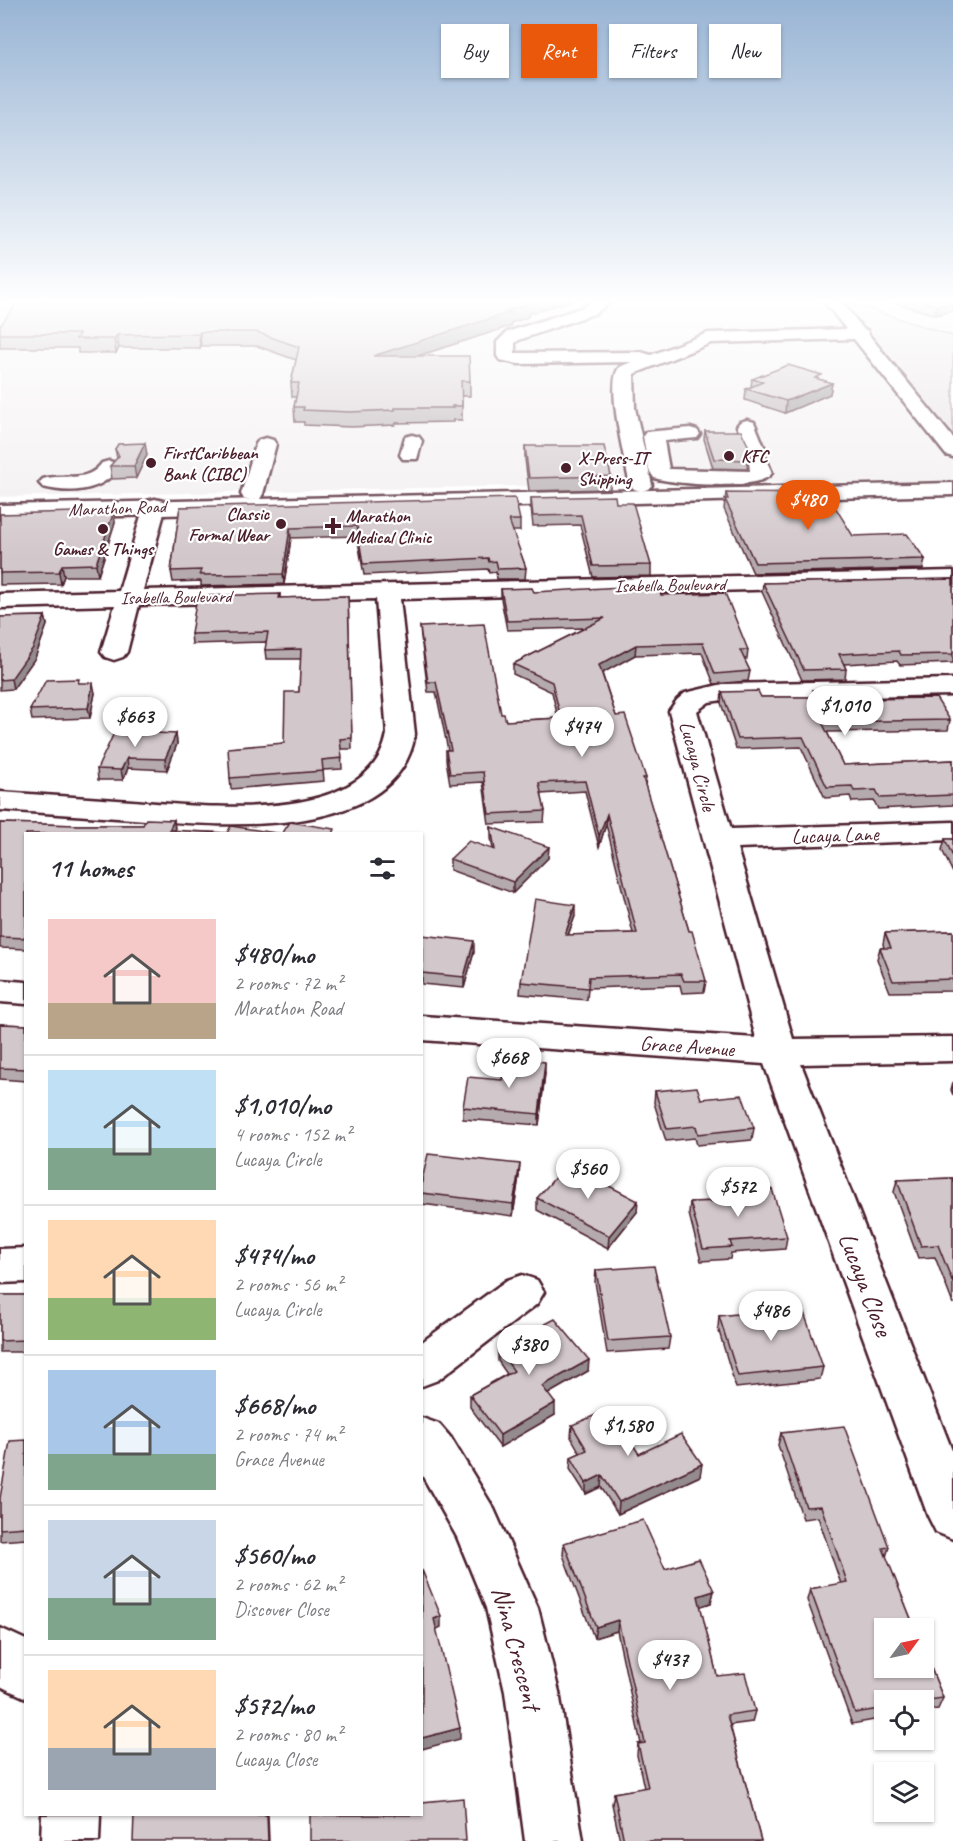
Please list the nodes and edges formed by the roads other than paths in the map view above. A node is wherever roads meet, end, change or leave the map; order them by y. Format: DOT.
graph roads {
  1 [pos="623,386"];
  2 [pos="902,386"];
  3 [pos="747,426"];
  4 [pos="690,434"];
  5 [pos="266,444"];
  6 [pos="953,451"];
  7 [pos="113,459"];
  8 [pos="953,478"];
  9 [pos="50,483"];
  10 [pos="641,486"];
  11 [pos="953,489"];
  12 [pos="252,494"];
  13 [pos="0,498"];
  14 [pos="155,506"];
  15 [pos="0,512"];
  16 [pos="953,578"];
  17 [pos="387,592"];
  18 [pos="130,598"];
  19 [pos="0,601"];
  20 [pos="114,652"];
  21 [pos="953,687"];
  22 [pos="0,801"];
  23 [pos="953,831"];
  24 [pos="717,839"];
  25 [pos="0,991"];
  26 [pos="24,993"];
  27 [pos="423,1028"];
  28 [pos="953,1049"];
  29 [pos="778,1052"];
  30 [pos="24,1265"];
  31 [pos="0,1266"];
  32 [pos="522,1292"];
  33 [pos="423,1366"];
  34 [pos="423,1440"];
  35 [pos="953,1516"];
  36 [pos="0,1654"];
  37 [pos="24,1671"];
  38 [pos="71,1816"];
  39 [pos="70,1841"];
  40 [pos="554,1841"];
  1 -- 10 [label="street"];
  2 -- 6 [label="street"];
  3 -- 4 [label="street"];
  5 -- 12 [label="street"];
  7 -- 9 [label="street"];
  8 -- 10 [label="street, Marathon Road"];
  10 -- 12 [label="street, Marathon Road"];
  11 -- 14 [label="street, Marathon Road"];
  12 -- 13 [label="street, Marathon Road"];
  14 -- 15 [label="street, Marathon Road"];
  14 -- 18 [label="street"];
  16 -- 17 [label="street, Isabella Boulevard"];
  17 -- 18 [label="street, Isabella Boulevard"];
  17 -- 22 [label="street"];
  18 -- 19 [label="street, Isabella Boulevard"];
  18 -- 20 [label="street"];
  21 -- 24 [label="street, Lucaya Circle"];
  23 -- 24 [label="street, Lucaya Lane"];
  24 -- 29 [label="street, Lucaya Circle"];
  25 -- 26 [label="street"];
  27 -- 29 [label="street, Grace Avenue"];
  28 -- 29 [label="street, Grace Avenue"];
  29 -- 35 [label="street, Lucaya Close"];
  30 -- 31 [label="street"];
  32 -- 33 [label="street"];
  34 -- 40 [label="street, Nina Crescent"];
  36 -- 37 [label="street"];
  38 -- 39 [label="street"];
}
